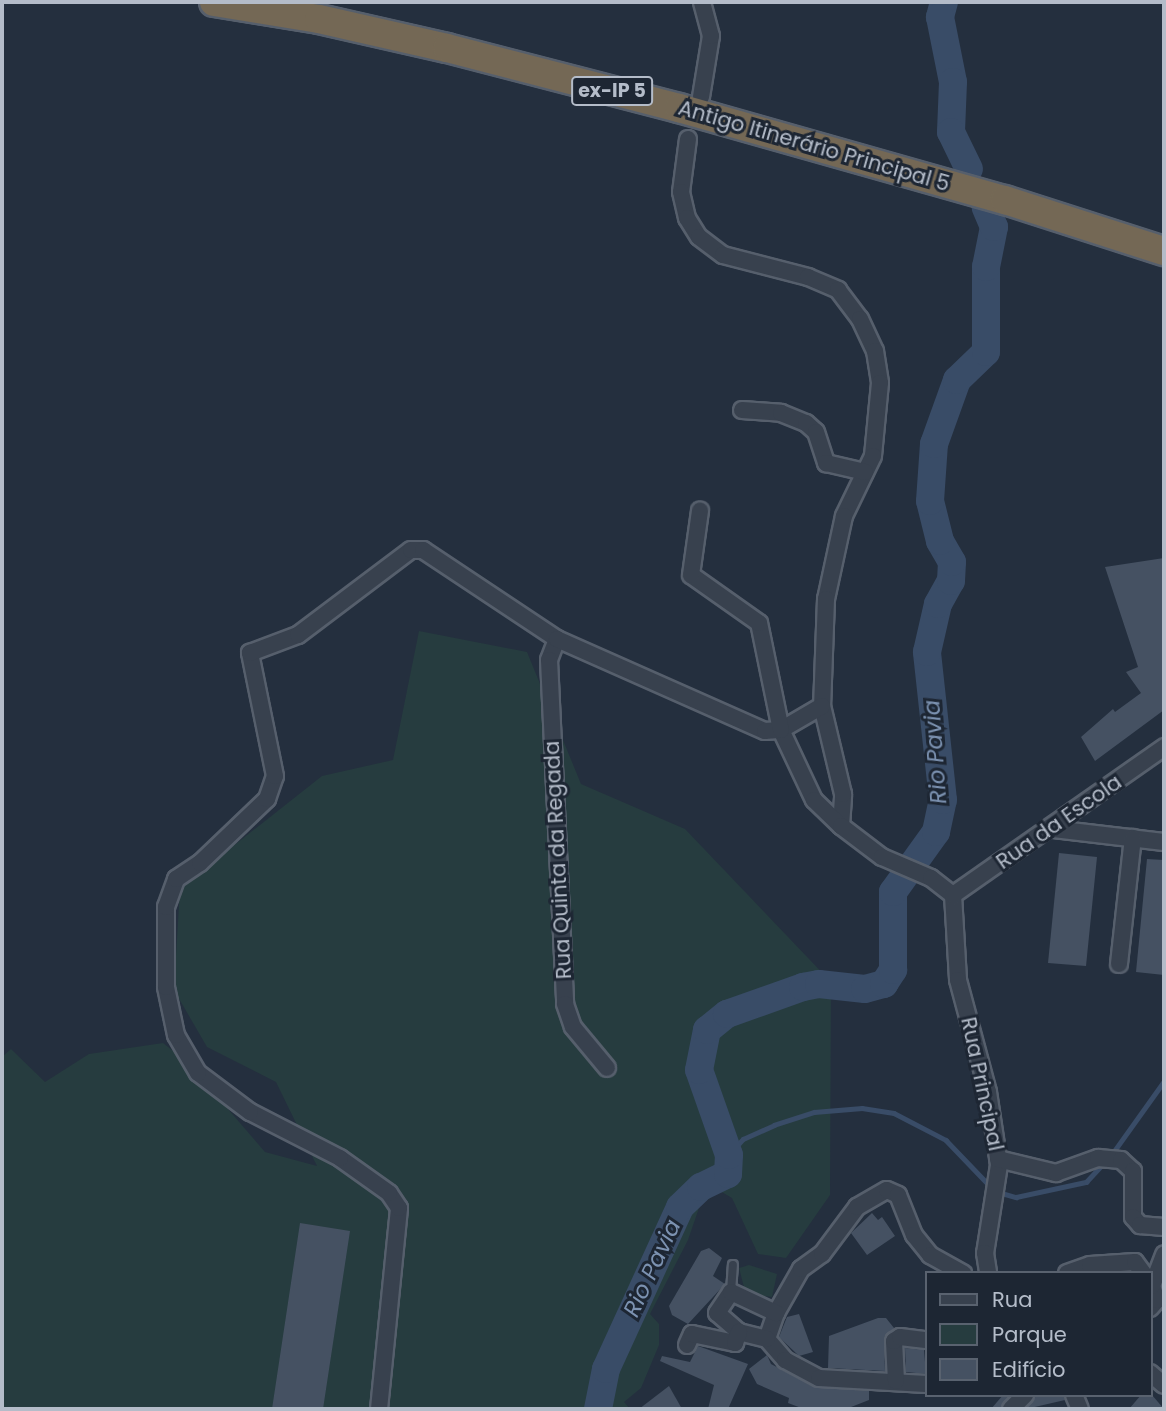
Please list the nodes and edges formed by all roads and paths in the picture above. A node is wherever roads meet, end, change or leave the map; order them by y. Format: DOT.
graph roads {
  1 [pos="214,2"];
  2 [pos="702,2"];
  3 [pos="701,97"];
  4 [pos="688,139"];
  5 [pos="1005,200"];
  6 [pos="1164,237"];
  7 [pos="1164,251"];
  8 [pos="742,410"];
  9 [pos="865,472"];
  10 [pos="700,511"];
  11 [pos="556,639"];
  12 [pos="822,706"];
  13 [pos="782,730"];
  14 [pos="1164,747"];
  15 [pos="841,827"];
  16 [pos="1054,829"];
  17 [pos="1133,838"];
  18 [pos="1164,842"];
  19 [pos="953,895"];
  20 [pos="1119,964"];
  21 [pos="607,1068"];
  22 [pos="998,1159"];
  23 [pos="1164,1227"];
  24 [pos="1164,1254"];
  25 [pos="733,1265"];
  26 [pos="960,1271"];
  27 [pos="988,1271"];
  28 [pos="1073,1271"];
  29 [pos="1141,1271"];
  30 [pos="1152,1274"];
  31 [pos="1152,1289"];
  32 [pos="731,1292"];
  33 [pos="1152,1306"];
  34 [pos="776,1312"];
  35 [pos="739,1332"];
  36 [pos="767,1339"];
  37 [pos="925,1340"];
  38 [pos="687,1345"];
  39 [pos="896,1381"];
  40 [pos="925,1384"];
  41 [pos="379,1409"];
  1 -- 5 [label="highway, Antigo Itinerário Principal 5 / ex-IP 5"];
  2 -- 3 [label="street"];
  4 -- 9 [label="street"];
  5 -- 6 [label="highway, Antigo Itinerário Principal 5 / ex-IP 5"];
  5 -- 7 [label="highway, Antigo Itinerário Principal 5 / ex-IP 5"];
  8 -- 9 [label="street"];
  9 -- 12 [label="street"];
  10 -- 13 [label="street"];
  11 -- 13 [label="street"];
  11 -- 21 [label="street, Rua Quinta da Regada"];
  11 -- 41 [label="street"];
  12 -- 13 [label="street"];
  12 -- 15 [label="street"];
  13 -- 15 [label="street"];
  14 -- 16 [label="street, Rua da Escola"];
  15 -- 19 [label="street"];
  16 -- 17 [label="street"];
  16 -- 19 [label="street, Rua da Escola"];
  17 -- 18 [label="street"];
  17 -- 20 [label="street"];
  19 -- 22 [label="street, Rua Principal"];
  22 -- 23 [label="street"];
  22 -- 27 [label="street, Rua Principal"];
  24 -- 30 [label="street"];
  25 -- 32 [label="lane"];
  26 -- 34 [label="street"];
  28 -- 29 [label="street"];
  31 -- 33 [label="street"];
  32 -- 34 [label="street"];
  32 -- 35 [label="street"];
  34 -- 36 [label="street"];
  35 -- 36 [label="street"];
  35 -- 38 [label="street"];
  36 -- 39 [label="street"];
  37 -- 39 [label="street"];
  39 -- 40 [label="street"];
}
